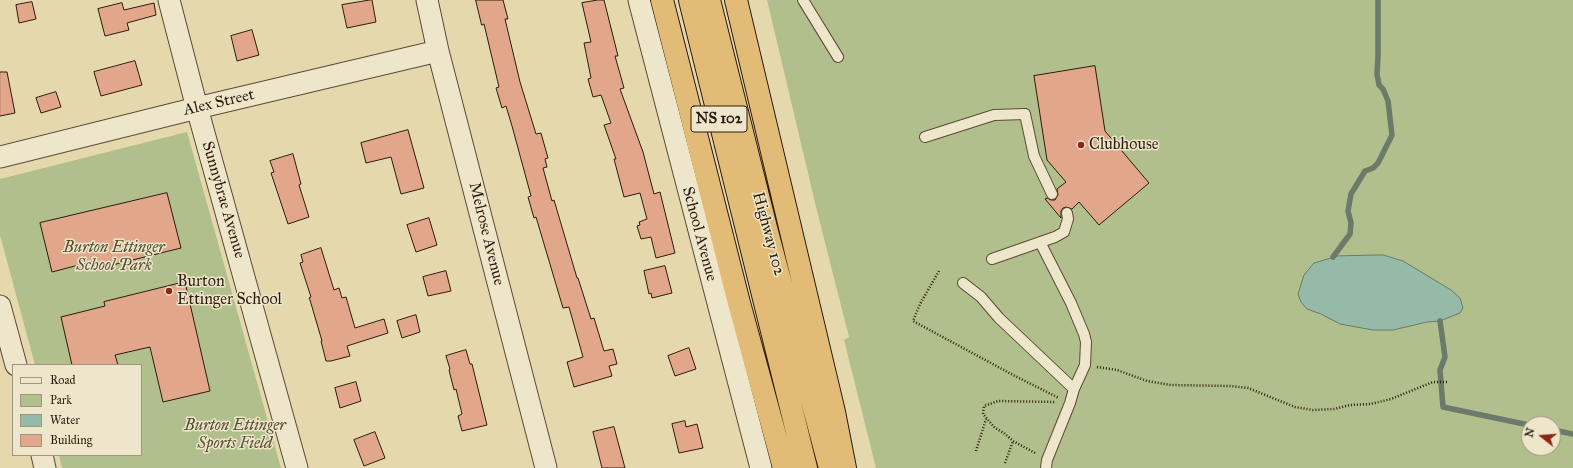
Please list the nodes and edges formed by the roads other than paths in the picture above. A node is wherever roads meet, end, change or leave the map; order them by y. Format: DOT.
graph roads {
  1 [pos="169,0"];
  2 [pos="427,0"];
  3 [pos="639,0"];
  4 [pos="662,0"];
  5 [pos="690,0"];
  6 [pos="709,0"];
  7 [pos="736,0"];
  8 [pos="803,0"];
  9 [pos="438,51"];
  10 [pos="838,57"];
  11 [pos="197,108"];
  12 [pos="925,137"];
  13 [pos="0,157"];
  14 [pos="1052,194"];
  15 [pos="1066,213"];
  16 [pos="1040,242"];
  17 [pos="992,259"];
  18 [pos="963,283"];
  19 [pos="0,306"];
  20 [pos="16,364"];
  21 [pos="1074,389"];
  22 [pos="42,456"];
  23 [pos="1047,464"];
  24 [pos="45,468"];
  25 [pos="298,468"];
  26 [pos="546,468"];
  27 [pos="760,468"];
  28 [pos="784,468"];
  29 [pos="806,468"];
  30 [pos="830,468"];
  31 [pos="845,468"];
  1 -- 11 [label="street, Sunnybrae Avenue"];
  2 -- 9 [label="street, Melrose Avenue"];
  3 -- 27 [label="street, School Avenue"];
  4 -- 28 [label="highway"];
  5 -- 29 [label="highway, Highway 102 / NS 102"];
  6 -- 30 [label="highway, Highway 102 / NS 102"];
  7 -- 31 [label="highway"];
  8 -- 10 [label="lane"];
  9 -- 11 [label="street, Alex Street"];
  9 -- 26 [label="street, Melrose Avenue"];
  11 -- 13 [label="street, Alex Street"];
  11 -- 25 [label="street, Sunnybrae Avenue"];
  12 -- 14 [label="lane"];
  15 -- 16 [label="lane"];
  16 -- 17 [label="lane"];
  16 -- 21 [label="lane"];
  18 -- 21 [label="lane"];
  19 -- 20 [label="street"];
  21 -- 23 [label="lane"];
  22 -- 24 [label="street"];
}
